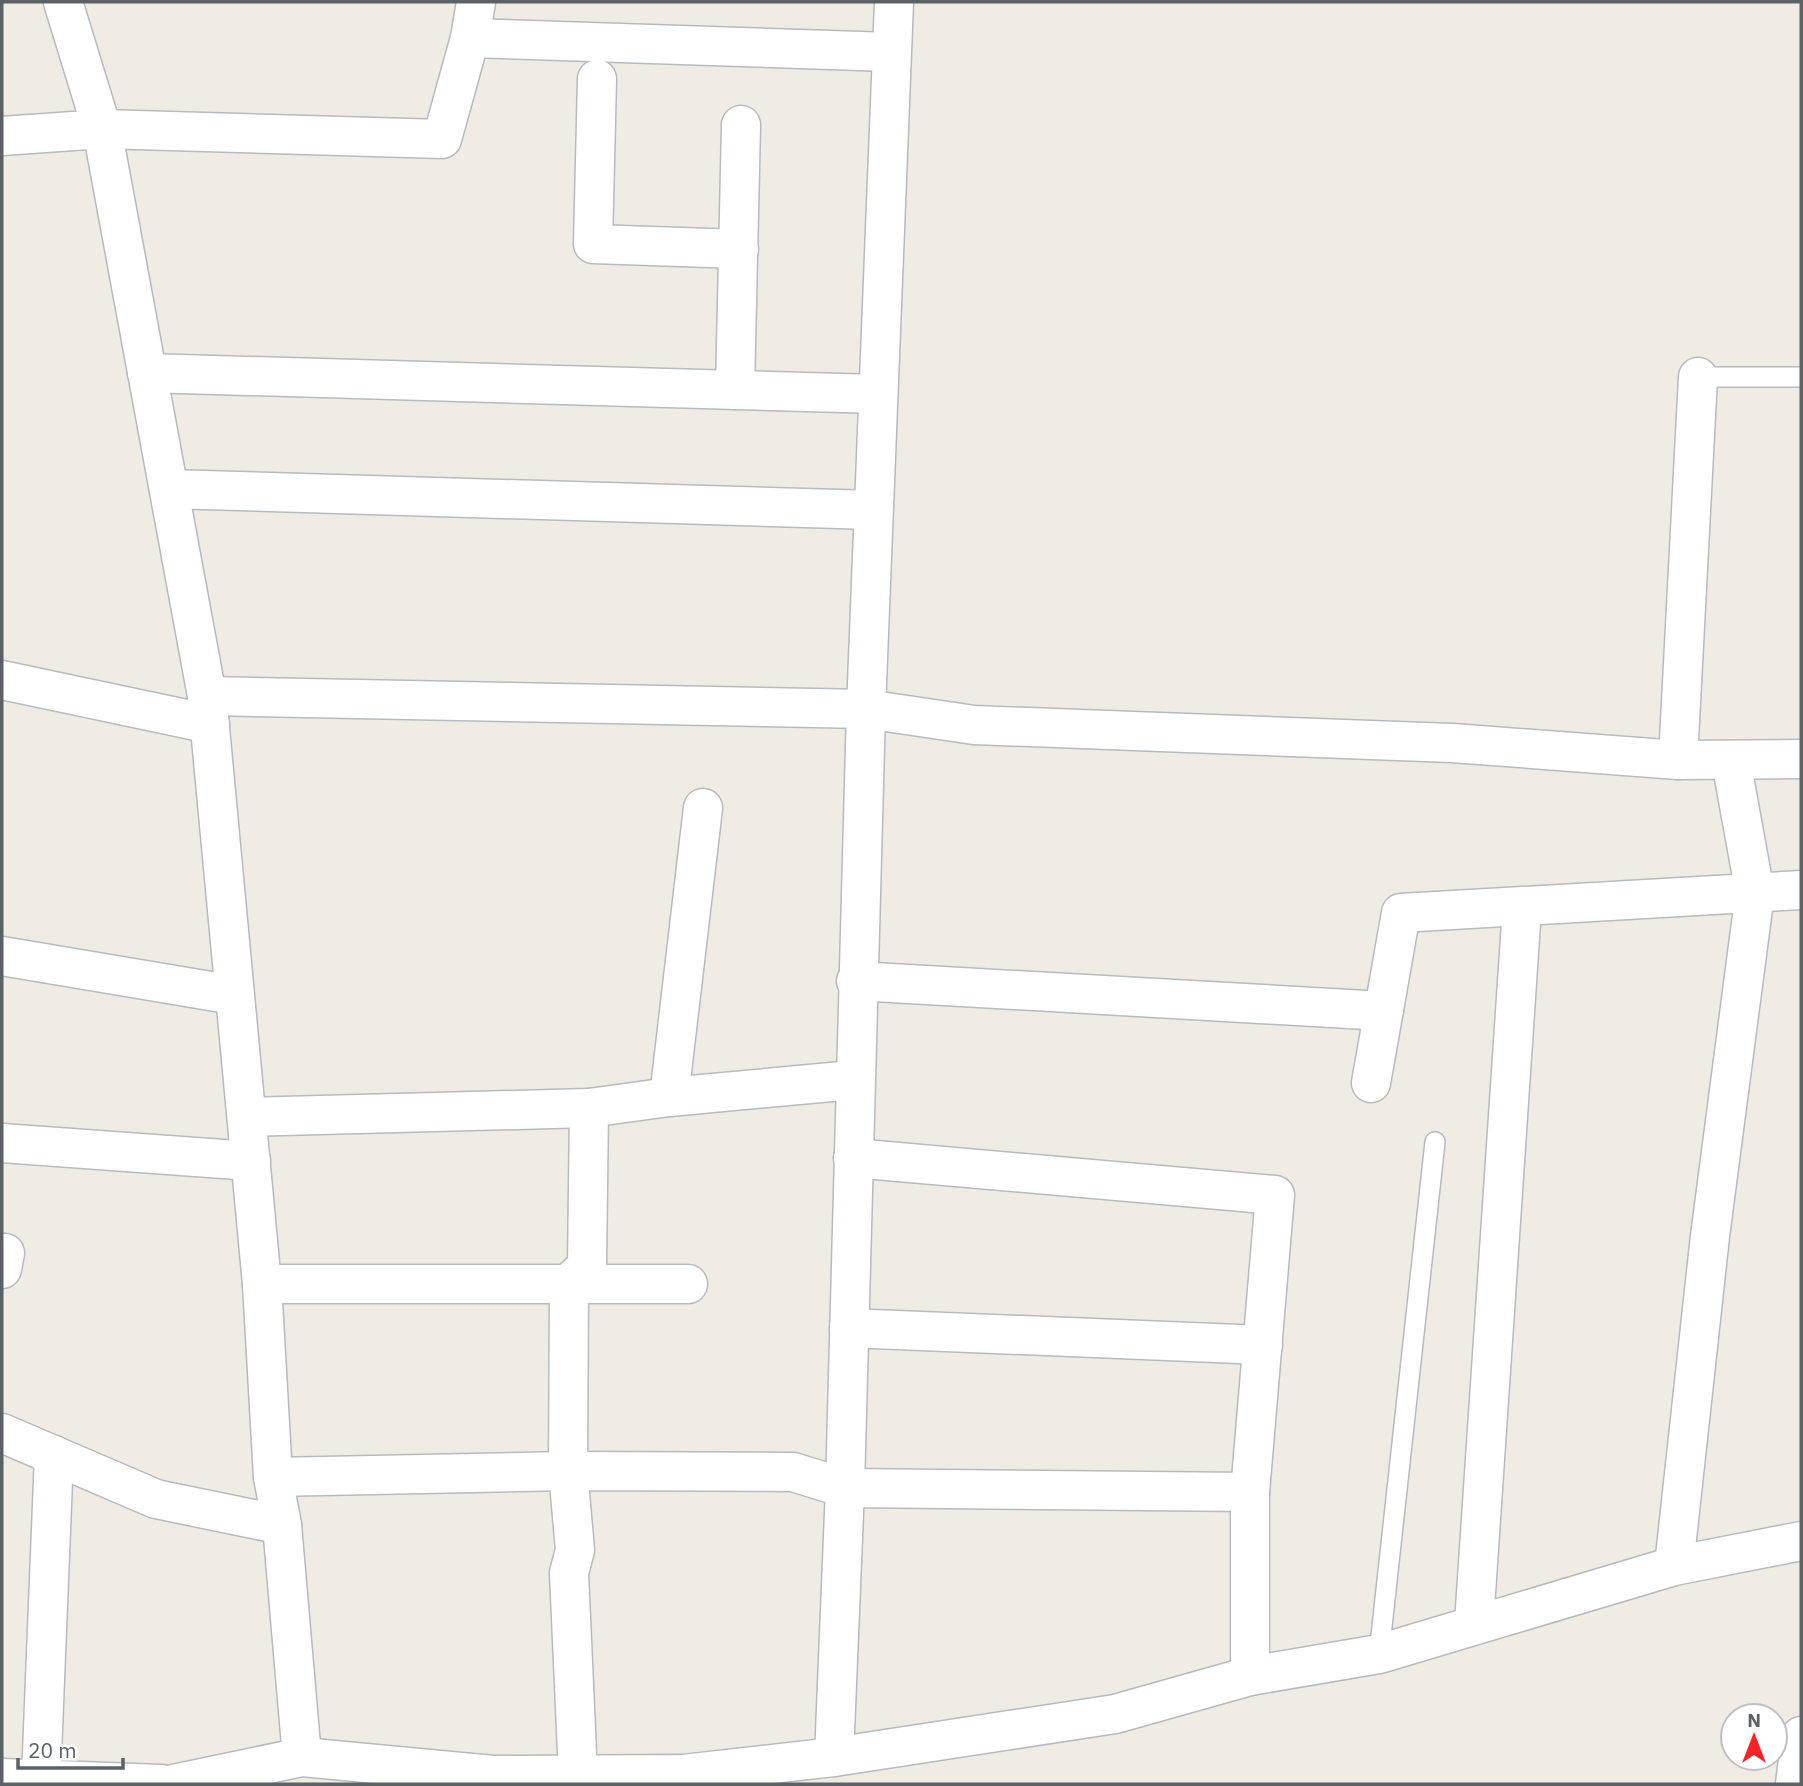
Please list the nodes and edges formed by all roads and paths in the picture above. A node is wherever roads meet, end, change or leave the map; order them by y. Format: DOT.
graph roads {
  1 [pos="63,2"];
  2 [pos="894,2"];
  3 [pos="473,20"];
  4 [pos="891,52"];
  5 [pos="597,79"];
  6 [pos="741,125"];
  7 [pos="102,129"];
  8 [pos="2,136"];
  9 [pos="739,249"];
  10 [pos="147,373"];
  11 [pos="1698,377"];
  12 [pos="1801,377"];
  13 [pos="735,390"];
  14 [pos="877,394"];
  15 [pos="169,489"];
  16 [pos="873,510"];
  17 [pos="2,680"];
  18 [pos="866,709"];
  19 [pos="208,710"];
  20 [pos="1801,759"];
  21 [pos="1678,760"];
  22 [pos="1731,761"];
  23 [pos="703,808"];
  24 [pos="1801,890"];
  25 [pos="1755,893"];
  26 [pos="1522,908"];
  27 [pos="2,956"];
  28 [pos="856,981"];
  29 [pos="234,995"];
  30 [pos="1384,1011"];
  31 [pos="853,1080"];
  32 [pos="1371,1083"];
  33 [pos="669,1097"];
  34 [pos="589,1108"];
  35 [pos="248,1117"];
  36 [pos="1435,1142"];
  37 [pos="2,1143"];
  38 [pos="853,1158"];
  39 [pos="251,1161"];
  40 [pos="2,1253"];
  41 [pos="2,1269"];
  42 [pos="569,1283"];
  43 [pos="262,1284"];
  44 [pos="688,1284"];
  45 [pos="849,1328"];
  46 [pos="1263,1345"];
  47 [pos="2,1433"];
  48 [pos="54,1455"];
  49 [pos="568,1471"];
  50 [pos="273,1477"];
  51 [pos="845,1488"];
  52 [pos="1250,1492"];
  53 [pos="282,1525"];
  54 [pos="1801,1541"];
  55 [pos="1674,1566"];
  56 [pos="1474,1623"];
  57 [pos="1380,1654"];
  58 [pos="1250,1676"];
  59 [pos="1801,1736"];
  60 [pos="302,1757"];
  61 [pos="834,1757"];
  62 [pos="578,1775"];
  63 [pos="2,1778"];
  64 [pos="41,1779"];
  65 [pos="161,1784"];
  66 [pos="173,1784"];
  67 [pos="1795,1784"];
  1 -- 7 [label="street"];
  2 -- 4 [label="street"];
  3 -- 4 [label="street"];
  3 -- 7 [label="street"];
  4 -- 14 [label="street"];
  5 -- 9 [label="street"];
  6 -- 9 [label="street"];
  7 -- 8 [label="street"];
  7 -- 10 [label="street"];
  9 -- 13 [label="street"];
  10 -- 13 [label="street"];
  10 -- 15 [label="street"];
  11 -- 12 [label="lane"];
  11 -- 21 [label="street"];
  13 -- 14 [label="street"];
  14 -- 16 [label="street"];
  15 -- 16 [label="street"];
  15 -- 19 [label="street"];
  16 -- 18 [label="street"];
  17 -- 19 [label="street"];
  18 -- 19 [label="street"];
  18 -- 21 [label="street"];
  18 -- 28 [label="street"];
  19 -- 29 [label="street"];
  20 -- 22 [label="street"];
  21 -- 22 [label="street"];
  22 -- 25 [label="street"];
  23 -- 33 [label="street"];
  24 -- 25 [label="street"];
  25 -- 26 [label="street"];
  25 -- 55 [label="street"];
  26 -- 30 [label="street"];
  26 -- 56 [label="street"];
  27 -- 29 [label="street"];
  28 -- 30 [label="street"];
  28 -- 31 [label="street"];
  29 -- 35 [label="street"];
  30 -- 32 [label="street"];
  31 -- 33 [label="street"];
  31 -- 38 [label="street"];
  33 -- 34 [label="street"];
  34 -- 35 [label="street"];
  34 -- 42 [label="street"];
  35 -- 39 [label="street"];
  36 -- 57 [label="lane"];
  37 -- 39 [label="street"];
  38 -- 45 [label="street"];
  38 -- 46 [label="street"];
  39 -- 43 [label="street"];
  40 -- 41 [label="street"];
  42 -- 43 [label="street"];
  42 -- 44 [label="street"];
  42 -- 49 [label="street"];
  43 -- 50 [label="street"];
  45 -- 46 [label="street"];
  45 -- 51 [label="street"];
  46 -- 52 [label="street"];
  47 -- 48 [label="street"];
  48 -- 53 [label="street"];
  48 -- 64 [label="street"];
  49 -- 50 [label="street"];
  49 -- 51 [label="street"];
  49 -- 62 [label="street"];
  50 -- 53 [label="street"];
  51 -- 52 [label="street"];
  51 -- 61 [label="street"];
  52 -- 58 [label="street"];
  53 -- 60 [label="street"];
  54 -- 55 [label="street"];
  55 -- 56 [label="street"];
  56 -- 57 [label="street"];
  57 -- 58 [label="street"];
  58 -- 61 [label="street"];
  59 -- 67 [label="street"];
  60 -- 62 [label="street"];
  60 -- 66 [label="street"];
  61 -- 62 [label="street"];
  63 -- 64 [label="street"];
  64 -- 65 [label="street"];
}
